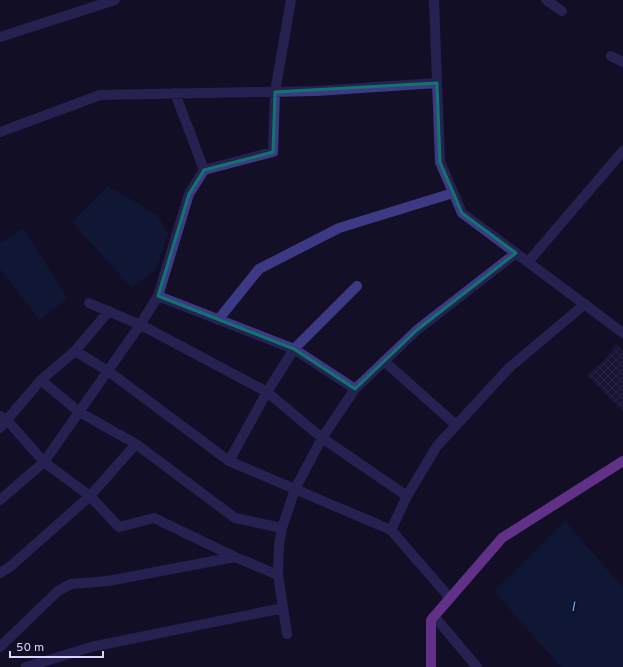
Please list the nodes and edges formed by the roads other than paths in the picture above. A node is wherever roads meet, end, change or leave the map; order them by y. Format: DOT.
graph roads {
  1 [pos="115,0"];
  2 [pos="291,0"];
  3 [pos="434,0"];
  4 [pos="546,0"];
  5 [pos="562,11"];
  6 [pos="0,37"];
  7 [pos="611,56"];
  8 [pos="623,62"];
  9 [pos="437,83"];
  10 [pos="275,92"];
  11 [pos="175,93"];
  12 [pos="0,132"];
  13 [pos="623,151"];
  14 [pos="204,170"];
  15 [pos="453,193"];
  16 [pos="516,253"];
  17 [pos="528,262"];
  18 [pos="357,286"];
  19 [pos="158,296"];
  20 [pos="89,303"];
  21 [pos="585,304"];
  22 [pos="109,311"];
  23 [pos="218,320"];
  24 [pos="140,325"];
  25 [pos="623,333"];
  26 [pos="294,349"];
  27 [pos="76,351"];
  28 [pos="384,361"];
  29 [pos="108,371"];
  30 [pos="42,380"];
  31 [pos="355,389"];
  32 [pos="267,392"];
  33 [pos="79,412"];
  34 [pos="4,418"];
  35 [pos="456,425"];
  36 [pos="0,428"];
  37 [pos="322,438"];
  38 [pos="136,444"];
  39 [pos="229,461"];
  40 [pos="623,461"];
  41 [pos="44,462"];
  42 [pos="295,489"];
  43 [pos="90,496"];
  44 [pos="407,496"];
  45 [pos="0,500"];
  46 [pos="282,528"];
  47 [pos="391,530"];
  48 [pos="236,557"];
  49 [pos="0,573"];
  50 [pos="278,575"];
  51 [pos="450,598"];
  52 [pos="283,608"];
  53 [pos="434,616"];
  54 [pos="287,634"];
  55 [pos="0,647"];
  56 [pos="26,667"];
  57 [pos="431,667"];
  58 [pos="477,667"];
  1 -- 6 [label="street"];
  2 -- 10 [label="street"];
  3 -- 9 [label="street"];
  4 -- 5 [label="street"];
  7 -- 8 [label="street"];
  9 -- 10 [label="street"];
  9 -- 15 [label="street"];
  10 -- 11 [label="street"];
  10 -- 14 [label="street"];
  11 -- 12 [label="street"];
  11 -- 14 [label="street"];
  13 -- 17 [label="street"];
  14 -- 19 [label="street"];
  15 -- 16 [label="street"];
  15 -- 23 [label="street"];
  16 -- 17 [label="street"];
  16 -- 28 [label="street"];
  17 -- 21 [label="street"];
  18 -- 26 [label="street"];
  19 -- 23 [label="street"];
  19 -- 24 [label="street"];
  20 -- 22 [label="street"];
  21 -- 25 [label="street"];
  21 -- 35 [label="street"];
  22 -- 24 [label="street"];
  22 -- 27 [label="street"];
  23 -- 26 [label="street"];
  24 -- 29 [label="street"];
  24 -- 32 [label="street"];
  26 -- 31 [label="street"];
  26 -- 32 [label="street"];
  27 -- 29 [label="street"];
  27 -- 30 [label="street"];
  28 -- 31 [label="street"];
  28 -- 35 [label="street"];
  29 -- 33 [label="street"];
  29 -- 39 [label="street"];
  30 -- 33 [label="street"];
  30 -- 34 [label="street"];
  31 -- 37 [label="street"];
  32 -- 37 [label="street"];
  32 -- 39 [label="street"];
  33 -- 38 [label="street"];
  33 -- 41 [label="street"];
  34 -- 36 [label="street"];
  34 -- 41 [label="street"];
  35 -- 44 [label="street"];
  37 -- 42 [label="street"];
  37 -- 44 [label="street"];
  38 -- 43 [label="street"];
  38 -- 46 [label="street"];
  39 -- 42 [label="street"];
  40 -- 51 [label="main road"];
  41 -- 43 [label="street"];
  41 -- 45 [label="street"];
  42 -- 46 [label="street"];
  42 -- 47 [label="street"];
  43 -- 48 [label="street"];
  43 -- 49 [label="street"];
  44 -- 47 [label="street"];
  46 -- 50 [label="street"];
  47 -- 51 [label="street"];
  48 -- 50 [label="street"];
  48 -- 55 [label="street"];
  50 -- 52 [label="street"];
  51 -- 53 [label="main road"];
  52 -- 54 [label="street"];
  52 -- 56 [label="street"];
  53 -- 57 [label="main road"];
  53 -- 58 [label="street"];
}
